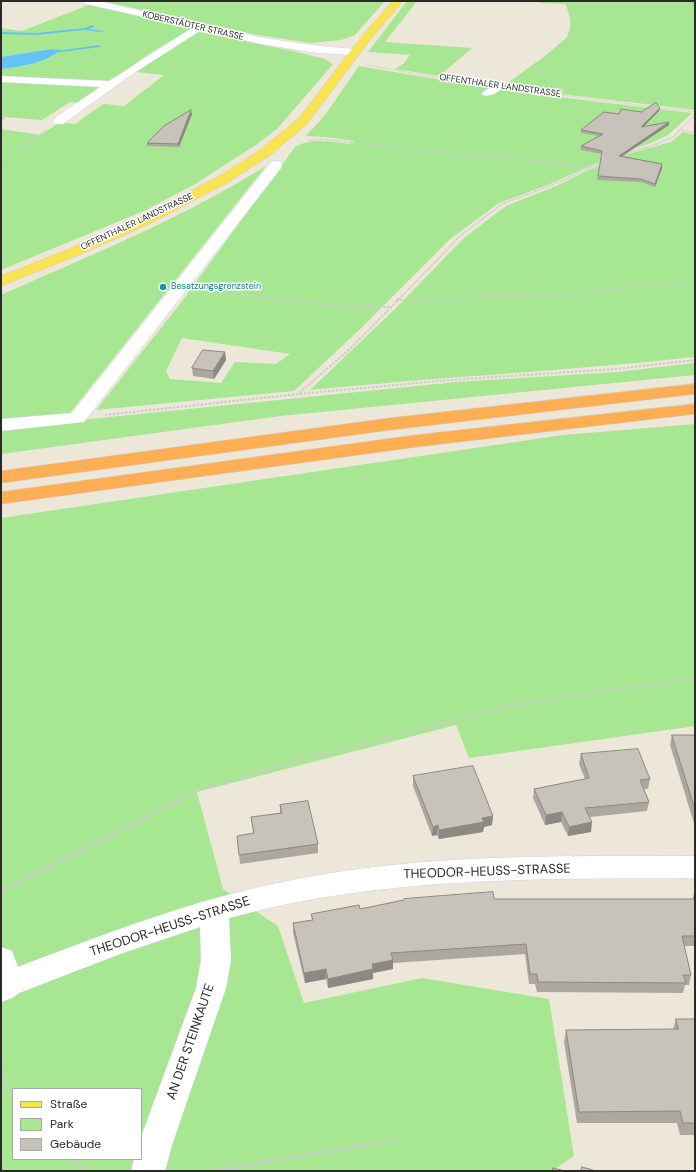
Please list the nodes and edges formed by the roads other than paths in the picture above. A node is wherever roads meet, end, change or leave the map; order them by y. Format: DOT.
graph roads {
  1 [pos="86,1"];
  2 [pos="398,1"];
  3 [pos="200,27"];
  4 [pos="366,38"];
  5 [pos="301,47"];
  6 [pos="356,52"];
  7 [pos="348,63"];
  8 [pos="1,79"];
  9 [pos="111,84"];
  10 [pos="59,121"];
  11 [pos="276,165"];
  12 [pos="1,281"];
  13 [pos="695,389"];
  14 [pos="695,409"];
  15 [pos="1,425"];
  16 [pos="1,477"];
  17 [pos="1,498"];
  18 [pos="695,867"];
  19 [pos="214,910"];
  20 [pos="3,979"];
  21 [pos="148,1171"];
  1 -- 3 [label="street, KOBERSTÄDTER STRASSE"];
  2 -- 4 [label="main road, OFFENTHALER LANDSTRASSE"];
  3 -- 5 [label="street, KOBERSTÄDTER STRASSE"];
  3 -- 9 [label="street"];
  4 -- 5 [label="street"];
  4 -- 6 [label="main road, OFFENTHALER LANDSTRASSE"];
  5 -- 6 [label="street"];
  5 -- 7 [label="street"];
  6 -- 7 [label="main road, OFFENTHALER LANDSTRASSE"];
  7 -- 12 [label="main road, OFFENTHALER LANDSTRASSE"];
  8 -- 9 [label="street"];
  9 -- 10 [label="street"];
  11 -- 15 [label="street"];
  13 -- 16 [label="highway"];
  14 -- 17 [label="highway"];
  18 -- 19 [label="street, THEODOR-HEUSS-STRASSE"];
  19 -- 20 [label="street, THEODOR-HEUSS-STRASSE"];
  19 -- 21 [label="street, AN DER STEINKAUTE"];
}
